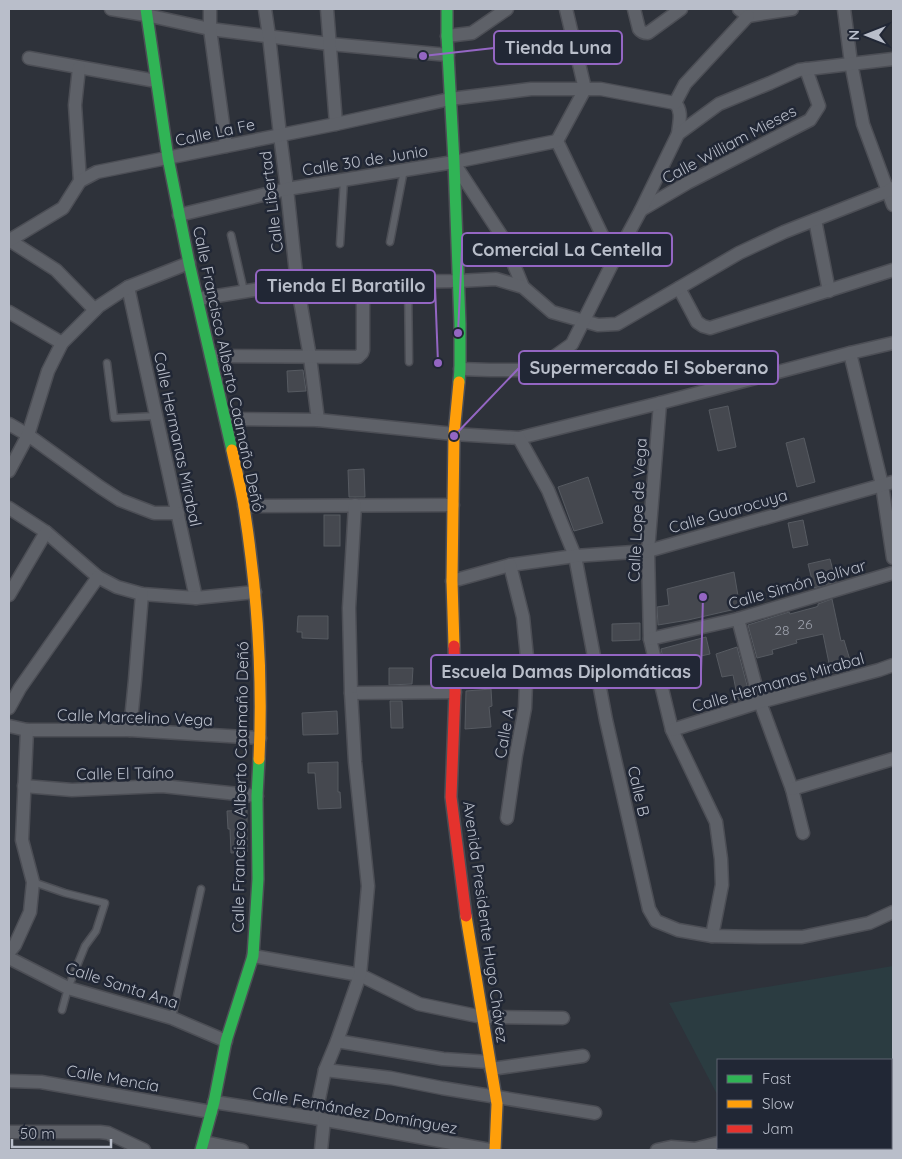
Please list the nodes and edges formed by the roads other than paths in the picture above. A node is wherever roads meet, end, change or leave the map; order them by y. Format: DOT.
graph roads {
  1 [pos="111,9"];
  2 [pos="210,9"];
  3 [pos="266,9"];
  4 [pos="326,9"];
  5 [pos="447,9"];
  6 [pos="507,9"];
  7 [pos="566,9"];
  8 [pos="634,9"];
  9 [pos="680,9"];
  10 [pos="792,9"];
  11 [pos="844,9"];
  12 [pos="146,12"];
  13 [pos="743,12"];
  14 [pos="210,29"];
  15 [pos="269,36"];
  16 [pos="447,36"];
  17 [pos="330,44"];
  18 [pos="448,55"];
  19 [pos="29,58"];
  20 [pos="893,59"];
  21 [pos="851,63"];
  22 [pos="79,68"];
  23 [pos="806,69"];
  24 [pos="156,80"];
  25 [pos="584,89"];
  26 [pos="450,99"];
  27 [pos="675,102"];
  28 [pos="336,124"];
  29 [pos="678,134"];
  30 [pos="280,135"];
  31 [pos="557,141"];
  32 [pos="226,146"];
  33 [pos="168,158"];
  34 [pos="454,162"];
  35 [pos="404,170"];
  36 [pos="344,180"];
  37 [pos="80,181"];
  38 [pos="287,189"];
  39 [pos="891,189"];
  40 [pos="893,205"];
  41 [pos="641,210"];
  42 [pos="179,216"];
  43 [pos="815,220"];
  44 [pos="231,234"];
  45 [pos="10,240"];
  46 [pos="390,242"];
  47 [pos="340,244"];
  48 [pos="614,260"];
  49 [pos="189,263"];
  50 [pos="893,270"];
  51 [pos="458,280"];
  52 [pos="408,281"];
  53 [pos="363,282"];
  54 [pos="297,283"];
  55 [pos="128,287"];
  56 [pos="523,287"];
  57 [pos="679,288"];
  58 [pos="244,291"];
  59 [pos="830,291"];
  60 [pos="198,299"];
  61 [pos="95,310"];
  62 [pos="9,312"];
  63 [pos="583,321"];
  64 [pos="62,343"];
  65 [pos="893,343"];
  66 [pos="850,353"];
  67 [pos="211,356"];
  68 [pos="310,357"];
  69 [pos="409,362"];
  70 [pos="107,363"];
  71 [pos="460,369"];
  72 [pos="660,403"];
  73 [pos="156,416"];
  74 [pos="226,419"];
  75 [pos="318,420"];
  76 [pos="9,424"];
  77 [pos="454,434"];
  78 [pos="28,435"];
  79 [pos="519,438"];
  80 [pos="9,471"];
  81 [pos="887,483"];
  82 [pos="354,505"];
  83 [pos="452,505"];
  84 [pos="244,506"];
  85 [pos="9,508"];
  86 [pos="178,513"];
  87 [pos="46,532"];
  88 [pos="648,551"];
  89 [pos="575,556"];
  90 [pos="893,558"];
  91 [pos="510,566"];
  92 [pos="893,573"];
  93 [pos="98,577"];
  94 [pos="452,581"];
  95 [pos="255,592"];
  96 [pos="142,594"];
  97 [pos="9,595"];
  98 [pos="196,598"];
  99 [pos="738,619"];
  100 [pos="650,639"];
  101 [pos="893,665"];
  102 [pos="455,692"];
  103 [pos="351,693"];
  104 [pos="760,702"];
  105 [pos="9,708"];
  106 [pos="9,726"];
  107 [pos="27,730"];
  108 [pos="130,730"];
  109 [pos="672,730"];
  110 [pos="260,738"];
  111 [pos="893,759"];
  112 [pos="24,786"];
  113 [pos="792,789"];
  114 [pos="257,796"];
  115 [pos="507,818"];
  116 [pos="802,833"];
  117 [pos="33,882"];
  118 [pos="201,890"];
  119 [pos="893,912"];
  120 [pos="712,936"];
  121 [pos="9,952"];
  122 [pos="252,956"];
  123 [pos="9,958"];
  124 [pos="360,975"];
  125 [pos="68,988"];
  126 [pos="62,1010"];
  127 [pos="482,1017"];
  128 [pos="172,1018"];
  129 [pos="563,1018"];
  130 [pos="226,1040"];
  131 [pos="337,1040"];
  132 [pos="583,1056"];
  133 [pos="490,1066"];
  134 [pos="325,1070"];
  135 [pos="9,1082"];
  136 [pos="496,1096"];
  137 [pos="213,1107"];
  138 [pos="595,1113"];
  139 [pos="320,1119"];
  140 [pos="9,1132"];
  141 [pos="717,1144"];
  142 [pos="202,1146"];
  143 [pos="695,1149"];
  144 [pos="144,1150"];
  145 [pos="242,1150"];
  146 [pos="321,1150"];
  147 [pos="490,1150"];
  148 [pos="495,1150"];
  149 [pos="657,1150"];
  1 -- 12 [label="street"];
  2 -- 14 [label="street"];
  3 -- 15 [label="street, Calle Libertad"];
  4 -- 17 [label="street"];
  5 -- 16 [label="main road, Avenida Presidente Hugo Chávez"];
  6 -- 16 [label="street"];
  7 -- 25 [label="street"];
  8 -- 9 [label="street"];
  10 -- 13 [label="street"];
  11 -- 21 [label="street"];
  12 -- 14 [label="street"];
  12 -- 24 [label="main road, Calle Francisco Alberto Caamaño Deñó"];
  13 -- 27 [label="street"];
  14 -- 15 [label="street"];
  14 -- 32 [label="street"];
  15 -- 17 [label="street"];
  15 -- 30 [label="street, Calle Libertad"];
  16 -- 18 [label="main road, Avenida Presidente Hugo Chávez"];
  17 -- 18 [label="street"];
  17 -- 28 [label="street"];
  18 -- 26 [label="main road, Avenida Presidente Hugo Chávez"];
  19 -- 22 [label="street"];
  20 -- 21 [label="street"];
  21 -- 23 [label="street"];
  21 -- 39 [label="street"];
  22 -- 24 [label="street"];
  22 -- 37 [label="street"];
  23 -- 29 [label="street"];
  23 -- 41 [label="street, Calle William Mieses"];
  24 -- 33 [label="main road, Calle Francisco Alberto Caamaño Deñó"];
  25 -- 26 [label="street, Calle La Fe"];
  25 -- 27 [label="street, Calle La Fe"];
  25 -- 31 [label="street"];
  26 -- 28 [label="street, Calle La Fe"];
  26 -- 34 [label="main road, Avenida Presidente Hugo Chávez"];
  27 -- 29 [label="street"];
  28 -- 30 [label="street, Calle La Fe"];
  29 -- 41 [label="street"];
  30 -- 32 [label="street, Calle La Fe"];
  30 -- 38 [label="street, Calle Libertad"];
  31 -- 34 [label="street, Calle 30 de Junio"];
  31 -- 48 [label="street"];
  32 -- 33 [label="street, Calle La Fe"];
  33 -- 37 [label="street, Calle La Fe"];
  33 -- 42 [label="main road, Calle Francisco Alberto Caamaño Deñó"];
  34 -- 35 [label="street, Calle 30 de Junio"];
  34 -- 51 [label="main road, Avenida Presidente Hugo Chávez"];
  34 -- 56 [label="street"];
  35 -- 36 [label="street, Calle 30 de Junio"];
  35 -- 46 [label="lane"];
  36 -- 38 [label="street, Calle 30 de Junio"];
  36 -- 47 [label="lane"];
  37 -- 45 [label="street"];
  38 -- 42 [label="street, Calle 30 de Junio"];
  38 -- 54 [label="street, Calle Libertad"];
  39 -- 40 [label="street"];
  39 -- 43 [label="street"];
  41 -- 48 [label="street"];
  42 -- 49 [label="main road, Calle Francisco Alberto Caamaño Deñó"];
  43 -- 57 [label="street"];
  43 -- 59 [label="street"];
  44 -- 58 [label="lane"];
  45 -- 61 [label="street"];
  48 -- 63 [label="street"];
  49 -- 55 [label="street"];
  49 -- 60 [label="main road, Calle Francisco Alberto Caamaño Deñó"];
  50 -- 59 [label="street"];
  51 -- 52 [label="street"];
  51 -- 56 [label="street"];
  51 -- 71 [label="main road, Avenida Presidente Hugo Chávez"];
  52 -- 53 [label="street"];
  52 -- 69 [label="lane"];
  53 -- 54 [label="street"];
  53 -- 68 [label="street"];
  54 -- 58 [label="street"];
  54 -- 68 [label="street, Calle Libertad"];
  55 -- 61 [label="street"];
  55 -- 73 [label="street, Calle Hermanas Mirabal"];
  56 -- 63 [label="street"];
  57 -- 59 [label="street"];
  57 -- 63 [label="street"];
  58 -- 60 [label="street"];
  60 -- 67 [label="main road, Calle Francisco Alberto Caamaño Deñó"];
  61 -- 64 [label="street"];
  62 -- 64 [label="street"];
  63 -- 71 [label="street"];
  64 -- 78 [label="street"];
  65 -- 66 [label="street"];
  66 -- 72 [label="street"];
  66 -- 81 [label="street"];
  67 -- 68 [label="street"];
  67 -- 74 [label="main road, Calle Francisco Alberto Caamaño Deñó"];
  68 -- 75 [label="street, Calle Libertad"];
  70 -- 73 [label="lane"];
  71 -- 77 [label="main road, Avenida Presidente Hugo Chávez"];
  72 -- 79 [label="street"];
  72 -- 88 [label="street, Calle Lope de Vega"];
  73 -- 86 [label="street, Calle Hermanas Mirabal"];
  74 -- 75 [label="street"];
  74 -- 84 [label="main road, Calle Francisco Alberto Caamaño Deñó"];
  75 -- 77 [label="street"];
  76 -- 78 [label="street"];
  77 -- 79 [label="street"];
  77 -- 83 [label="main road, Avenida Presidente Hugo Chávez"];
  78 -- 80 [label="street"];
  78 -- 86 [label="street"];
  79 -- 89 [label="street, Calle B"];
  81 -- 88 [label="street, Calle Guarocuya"];
  81 -- 90 [label="street"];
  82 -- 83 [label="street"];
  82 -- 84 [label="street"];
  82 -- 103 [label="street"];
  83 -- 94 [label="main road, Avenida Presidente Hugo Chávez"];
  84 -- 95 [label="main road, Calle Francisco Alberto Caamaño Deñó"];
  85 -- 87 [label="street"];
  86 -- 98 [label="street, Calle Hermanas Mirabal"];
  87 -- 93 [label="street"];
  87 -- 97 [label="street"];
  88 -- 89 [label="street, Calle Guarocuya"];
  88 -- 100 [label="street, Calle Lope de Vega"];
  89 -- 91 [label="street, Calle Guarocuya"];
  89 -- 120 [label="street, Calle B"];
  91 -- 94 [label="street, Calle Guarocuya"];
  91 -- 115 [label="street, Calle A"];
  92 -- 99 [label="street, Calle Simón Bolívar"];
  93 -- 96 [label="street"];
  93 -- 105 [label="street"];
  94 -- 102 [label="main road, Avenida Presidente Hugo Chávez"];
  95 -- 98 [label="street"];
  95 -- 110 [label="main road, Calle Francisco Alberto Caamaño Deñó"];
  96 -- 98 [label="street"];
  96 -- 108 [label="street"];
  99 -- 100 [label="street, Calle Simón Bolívar"];
  99 -- 104 [label="street"];
  100 -- 109 [label="street, Calle Lope de Vega"];
  101 -- 104 [label="street, Calle Hermanas Mirabal"];
  102 -- 103 [label="street"];
  102 -- 127 [label="main road, Avenida Presidente Hugo Chávez"];
  103 -- 124 [label="street"];
  104 -- 109 [label="street, Calle Hermanas Mirabal"];
  104 -- 113 [label="street"];
  106 -- 107 [label="street, Calle Marcelino Vega"];
  107 -- 108 [label="street, Calle Marcelino Vega"];
  107 -- 112 [label="street"];
  108 -- 110 [label="street, Calle Marcelino Vega"];
  109 -- 120 [label="street, Calle Lope de Vega"];
  110 -- 114 [label="main road, Calle Francisco Alberto Caamaño Deñó"];
  111 -- 113 [label="street"];
  112 -- 114 [label="street, Calle El Taíno"];
  112 -- 117 [label="street"];
  113 -- 116 [label="street"];
  114 -- 122 [label="main road, Calle Francisco Alberto Caamaño Deñó"];
  117 -- 121 [label="street"];
  117 -- 125 [label="lane"];
  118 -- 128 [label="lane"];
  119 -- 120 [label="street, Calle B"];
  122 -- 124 [label="street"];
  122 -- 130 [label="main road, Calle Francisco Alberto Caamaño Deñó"];
  123 -- 125 [label="street, Calle Santa Ana"];
  124 -- 127 [label="street"];
  124 -- 131 [label="street"];
  125 -- 126 [label="lane"];
  125 -- 128 [label="street, Calle Santa Ana"];
  127 -- 129 [label="street"];
  127 -- 133 [label="main road, Avenida Presidente Hugo Chávez"];
  128 -- 130 [label="street, Calle Santa Ana"];
  130 -- 137 [label="main road, Calle Francisco Alberto Caamaño Deñó"];
  131 -- 133 [label="street"];
  131 -- 134 [label="street"];
  132 -- 133 [label="street"];
  133 -- 136 [label="main road, Avenida Presidente Hugo Chávez"];
  134 -- 136 [label="street"];
  134 -- 139 [label="street"];
  135 -- 137 [label="street, Calle Mencía"];
  136 -- 138 [label="street"];
  136 -- 148 [label="main road, Avenida Presidente Hugo Chávez"];
  137 -- 139 [label="street, Calle Fernández Domínguez"];
  137 -- 142 [label="main road, Calle Francisco Alberto Caamaño Deñó"];
  139 -- 146 [label="street"];
  139 -- 147 [label="street, Calle Fernández Domínguez"];
  140 -- 144 [label="street"];
  141 -- 143 [label="street"];
  142 -- 145 [label="street"];
  143 -- 149 [label="street"];
}
